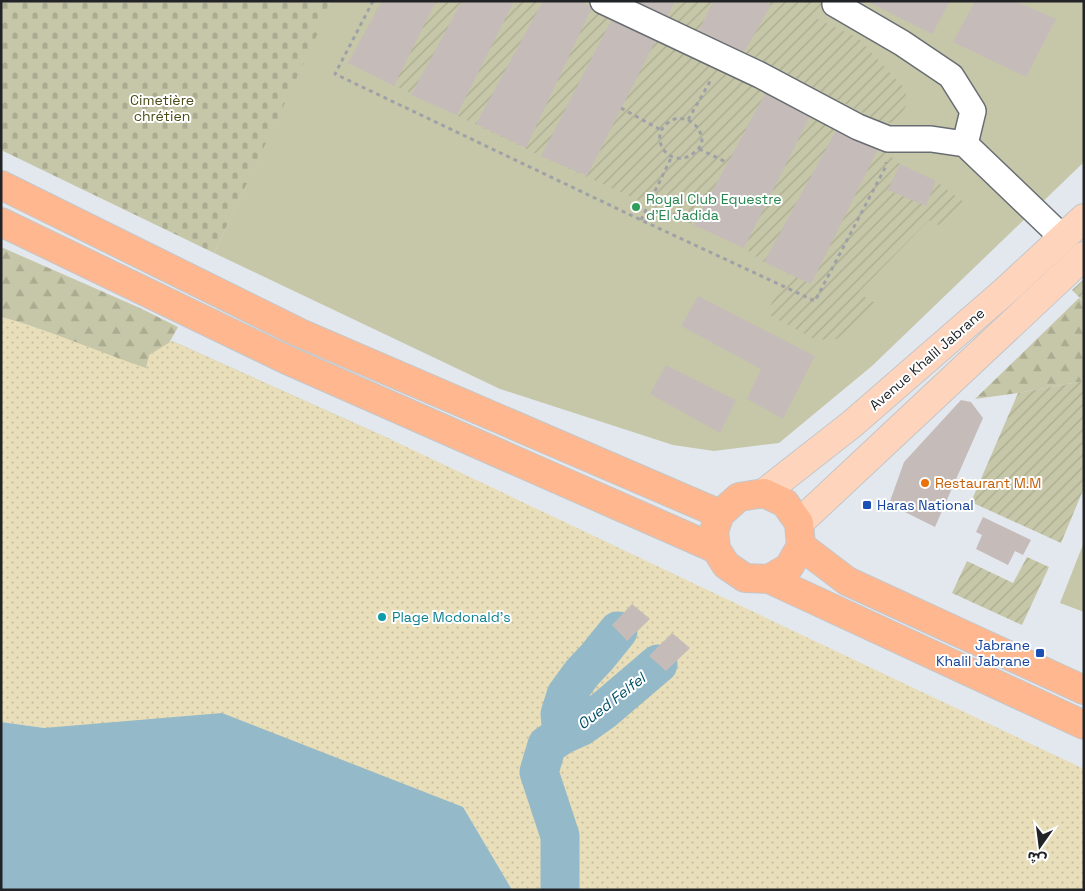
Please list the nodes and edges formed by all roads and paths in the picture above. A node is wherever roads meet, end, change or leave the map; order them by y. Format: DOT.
graph roads {
  1 [pos="373,1"];
  2 [pos="603,1"];
  3 [pos="835,4"];
  4 [pos="724,58"];
  5 [pos="621,108"];
  6 [pos="688,120"];
  7 [pos="661,130"];
  8 [pos="888,139"];
  9 [pos="965,144"];
  10 [pos="699,148"];
  11 [pos="672,156"];
  12 [pos="728,163"];
  13 [pos="1,185"];
  14 [pos="1084,218"];
  15 [pos="641,220"];
  16 [pos="1,222"];
  17 [pos="1063,238"];
  18 [pos="1084,256"];
  19 [pos="300,332"];
  20 [pos="287,360"];
  21 [pos="764,493"];
  22 [pos="720,514"];
  23 [pos="800,534"];
  24 [pos="716,550"];
  25 [pos="769,579"];
  26 [pos="1084,690"];
  27 [pos="1084,726"];
  1 -- 15 [label="path"];
  2 -- 4 [label="street"];
  3 -- 9 [label="street"];
  4 -- 6 [label="path"];
  4 -- 8 [label="street"];
  5 -- 7 [label="path"];
  6 -- 7 [label="path"];
  6 -- 10 [label="path"];
  7 -- 11 [label="path"];
  8 -- 9 [label="street"];
  8 -- 15 [label="path"];
  9 -- 17 [label="street"];
  10 -- 11 [label="path"];
  10 -- 12 [label="path"];
  11 -- 15 [label="path"];
  13 -- 19 [label="highway"];
  14 -- 17 [label="main road, Avenue Khalil Jabrane"];
  16 -- 20 [label="highway"];
  17 -- 21 [label="main road, Avenue Khalil Jabrane"];
  18 -- 23 [label="main road"];
  19 -- 20 [label="highway"];
  19 -- 22 [label="highway"];
  20 -- 24 [label="highway"];
  21 -- 22 [label="highway"];
  21 -- 23 [label="highway"];
  22 -- 24 [label="highway"];
  23 -- 25 [label="highway"];
  23 -- 26 [label="highway"];
  24 -- 25 [label="highway"];
  25 -- 27 [label="highway"];
}
